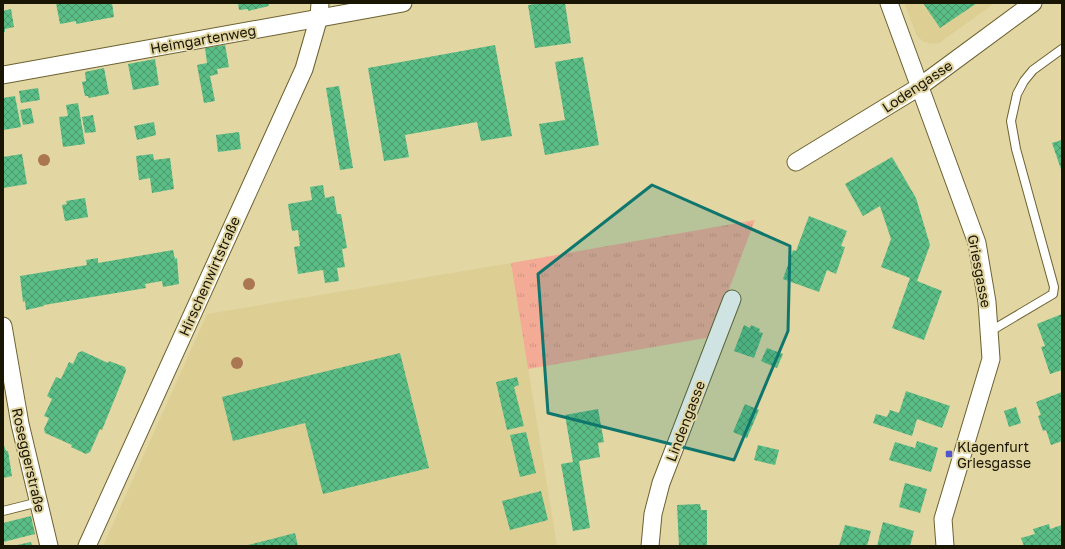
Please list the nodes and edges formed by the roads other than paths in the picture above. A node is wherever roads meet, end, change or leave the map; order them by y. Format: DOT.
graph roads {
  1 [pos="402,3"];
  2 [pos="889,3"];
  3 [pos="1033,3"];
  4 [pos="320,10"];
  5 [pos="1062,49"];
  6 [pos="3,75"];
  7 [pos="919,88"];
  8 [pos="796,162"];
  9 [pos="732,299"];
  10 [pos="3,326"];
  11 [pos="989,332"];
  12 [pos="39,502"];
  13 [pos="3,511"];
  14 [pos="49,546"];
  15 [pos="87,546"];
  16 [pos="650,546"];
  17 [pos="945,546"];
  1 -- 4 [label="street, Heimgartenweg"];
  2 -- 7 [label="street, Griesgasse"];
  3 -- 7 [label="street, Lodengasse"];
  4 -- 6 [label="street, Heimgartenweg"];
  4 -- 15 [label="street, Hirschenwirtstraße"];
  5 -- 11 [label="lane"];
  7 -- 8 [label="street, Lodengasse"];
  7 -- 11 [label="street, Griesgasse"];
  9 -- 16 [label="street, Lindengasse"];
  10 -- 12 [label="street, Roseggerstraße"];
  11 -- 17 [label="street, Griesgasse"];
  12 -- 13 [label="lane"];
  12 -- 14 [label="street, Roseggerstraße"];
}
